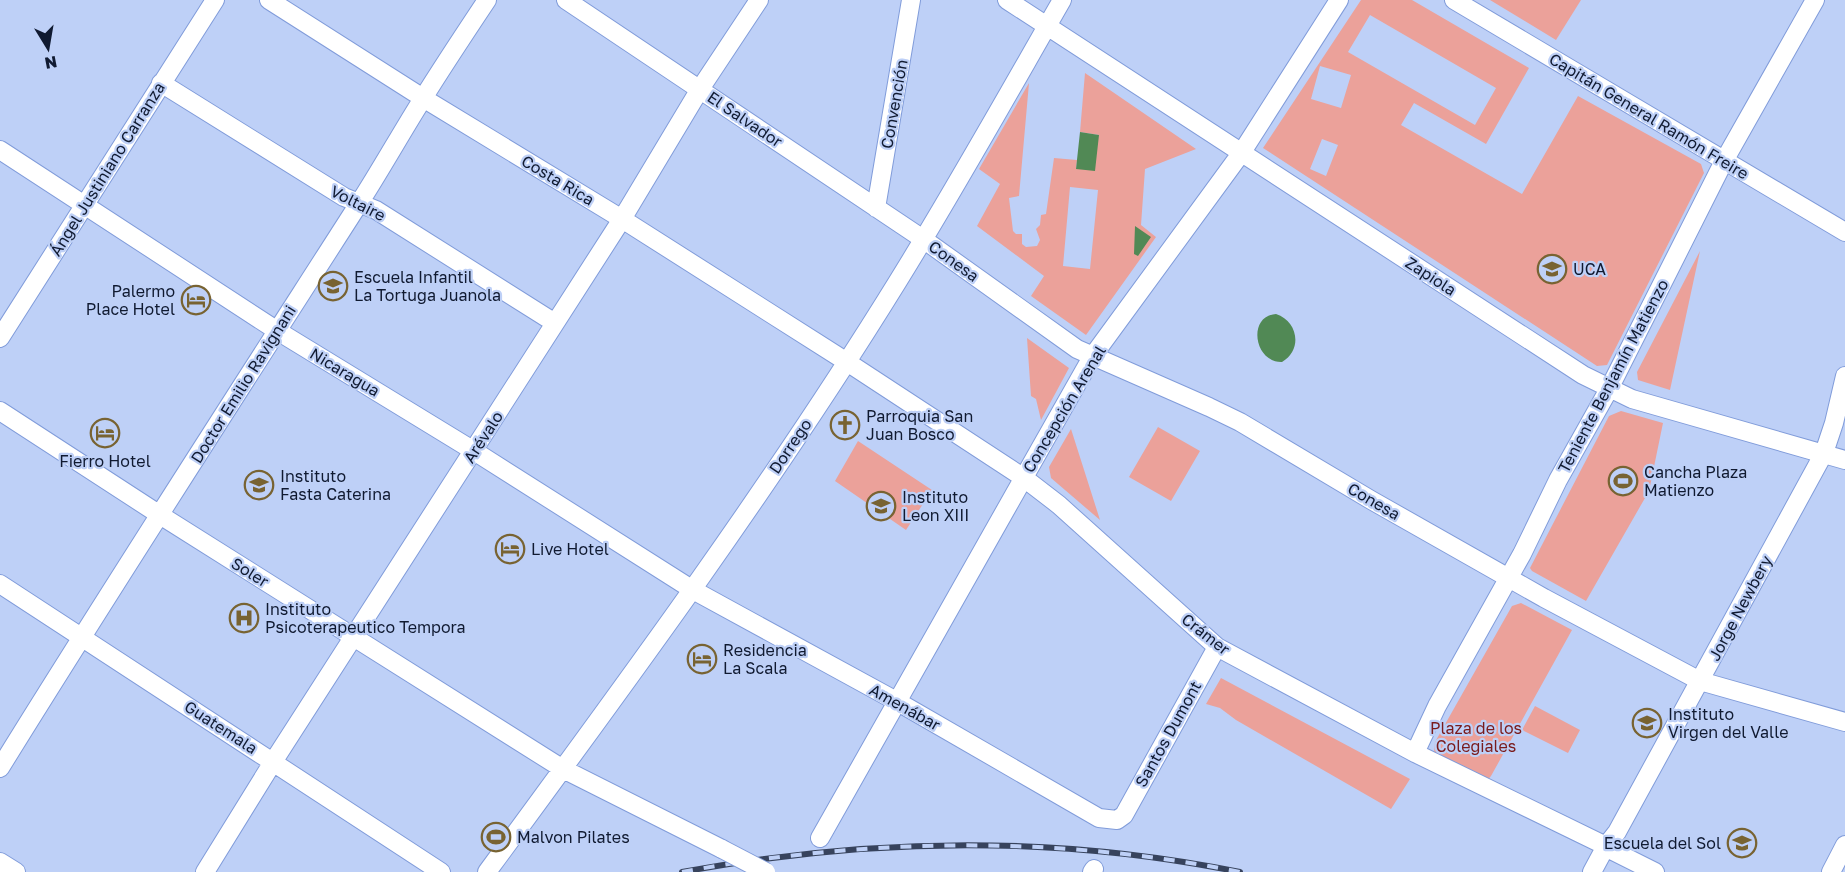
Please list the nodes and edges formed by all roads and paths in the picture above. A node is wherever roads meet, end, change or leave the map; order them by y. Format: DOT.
graph roads {
  1 [pos="215,0"];
  2 [pos="269,0"];
  3 [pos="487,0"];
  4 [pos="566,0"];
  5 [pos="759,0"];
  6 [pos="911,0"];
  7 [pos="1008,0"];
  8 [pos="1062,0"];
  9 [pos="1339,0"];
  10 [pos="1454,0"];
  11 [pos="1815,0"];
  12 [pos="1048,25"];
  13 [pos="161,83"];
  14 [pos="700,89"];
  15 [pos="423,98"];
  16 [pos="0,150"];
  17 [pos="1242,152"];
  18 [pos="1724,161"];
  19 [pos="359,204"];
  20 [pos="85,205"];
  21 [pos="876,208"];
  22 [pos="622,219"];
  23 [pos="1845,232"];
  24 [pos="923,239"];
  25 [pos="555,323"];
  26 [pos="276,330"];
  27 [pos="0,338"];
  28 [pos="1092,357"];
  29 [pos="847,362"];
  30 [pos="1845,376"];
  31 [pos="1610,389"];
  32 [pos="0,411"];
  33 [pos="474,451"];
  34 [pos="1824,453"];
  35 [pos="1845,459"];
  36 [pos="1024,478"];
  37 [pos="160,515"];
  38 [pos="1509,578"];
  39 [pos="0,584"];
  40 [pos="693,590"];
  41 [pos="81,636"];
  42 [pos="353,638"];
  43 [pos="1217,647"];
  44 [pos="1700,681"];
  45 [pos="898,702"];
  46 [pos="1845,722"];
  47 [pos="1415,753"];
  48 [pos="273,762"];
  49 [pos="0,768"];
  50 [pos="563,770"];
  51 [pos="607,793"];
  52 [pos="1118,820"];
  53 [pos="820,838"];
  54 [pos="1612,843"];
  55 [pos="1845,845"];
  56 [pos="729,847"];
  57 [pos="700,851"];
  58 [pos="0,862"];
  59 [pos="16,872"];
  60 [pos="205,872"];
  61 [pos="441,872"];
  62 [pos="487,872"];
  63 [pos="766,872"];
  64 [pos="1592,872"];
  65 [pos="1602,872"];
  66 [pos="1655,872"];
  67 [pos="1831,872"];
  1 -- 13 [label="street, Ángel Justiniano Carranza"];
  2 -- 15 [label="street, Costa Rica"];
  3 -- 15 [label="street, Doctor Emilio Ravignani"];
  4 -- 14 [label="street, El Salvador"];
  5 -- 14 [label="street, Arévalo"];
  6 -- 21 [label="street, Convención"];
  7 -- 12 [label="street, Zapiola"];
  8 -- 12 [label="street, Dorrego"];
  9 -- 17 [label="street, Concepción Arenal"];
  10 -- 18 [label="street, Capitán General Ramón Freire"];
  11 -- 18 [label="street, Teniente Benjamín Matienzo"];
  12 -- 17 [label="street, Zapiola"];
  12 -- 24 [label="street, Dorrego"];
  13 -- 19 [label="street, Voltaire"];
  13 -- 20 [label="street, Ángel Justiniano Carranza"];
  14 -- 21 [label="street, El Salvador"];
  14 -- 22 [label="street, Arévalo"];
  15 -- 19 [label="street, Doctor Emilio Ravignani"];
  15 -- 22 [label="street, Costa Rica"];
  16 -- 20 [label="street, Nicaragua"];
  17 -- 28 [label="street, Concepción Arenal"];
  17 -- 31 [label="street, Zapiola"];
  18 -- 23 [label="street, Capitán General Ramón Freire"];
  18 -- 31 [label="street, Teniente Benjamín Matienzo"];
  19 -- 25 [label="street, Voltaire"];
  19 -- 26 [label="street, Doctor Emilio Ravignani"];
  20 -- 26 [label="street, Nicaragua"];
  20 -- 27 [label="street, Ángel Justiniano Carranza"];
  21 -- 24 [label="street, El Salvador"];
  22 -- 25 [label="street, Arévalo"];
  22 -- 29 [label="street, Costa Rica"];
  24 -- 28 [label="street, Conesa"];
  24 -- 29 [label="street, Dorrego"];
  25 -- 33 [label="street, Arévalo"];
  26 -- 33 [label="street, Nicaragua"];
  26 -- 37 [label="street, Doctor Emilio Ravignani"];
  28 -- 36 [label="street, Concepción Arenal"];
  28 -- 38 [label="street, Conesa"];
  29 -- 36 [label="street, Crámer"];
  29 -- 40 [label="street, Dorrego"];
  30 -- 34 [label="street, Jorge Newbery"];
  31 -- 34 [label="street, Zapiola"];
  31 -- 38 [label="street, Teniente Benjamín Matienzo"];
  32 -- 37 [label="street, Soler"];
  33 -- 40 [label="street, Nicaragua"];
  33 -- 42 [label="street, Arévalo"];
  34 -- 35 [label="street, Zapiola"];
  34 -- 44 [label="street, Jorge Newbery"];
  36 -- 43 [label="street, Crámer"];
  36 -- 45 [label="street, Concepción Arenal"];
  37 -- 41 [label="street, Doctor Emilio Ravignani"];
  37 -- 42 [label="street, Soler"];
  38 -- 44 [label="street, Conesa"];
  38 -- 47 [label="street, Teniente Benjamín Matienzo"];
  39 -- 41 [label="street, Guatemala"];
  40 -- 45 [label="street, Amenábar"];
  40 -- 50 [label="street, Dorrego"];
  41 -- 48 [label="street, Guatemala"];
  41 -- 49 [label="street, Doctor Emilio Ravignani"];
  42 -- 48 [label="street, Arévalo"];
  42 -- 50 [label="street, Soler"];
  43 -- 47 [label="street, Crámer"];
  43 -- 52 [label="street, Santos Dumont"];
  44 -- 46 [label="street, Conesa"];
  44 -- 54 [label="street, Jorge Newbery"];
  45 -- 52 [label="street, Amenábar"];
  45 -- 53 [label="street, Concepción Arenal"];
  47 -- 54 [label="street, Crámer"];
  48 -- 60 [label="street, Arévalo"];
  48 -- 61 [label="street, Guatemala"];
  50 -- 51 [label="street, Soler"];
  50 -- 62 [label="street, Dorrego"];
  51 -- 56 [label="street"];
  51 -- 56 [label="street"];
  51 -- 57 [label="street"];
  54 -- 64 [label="street"];
  54 -- 65 [label="street"];
  54 -- 66 [label="street, Crámer"];
  55 -- 67 [label="street"];
  56 -- 63 [label="street, bridge"];
  58 -- 59 [label="street"];
}
